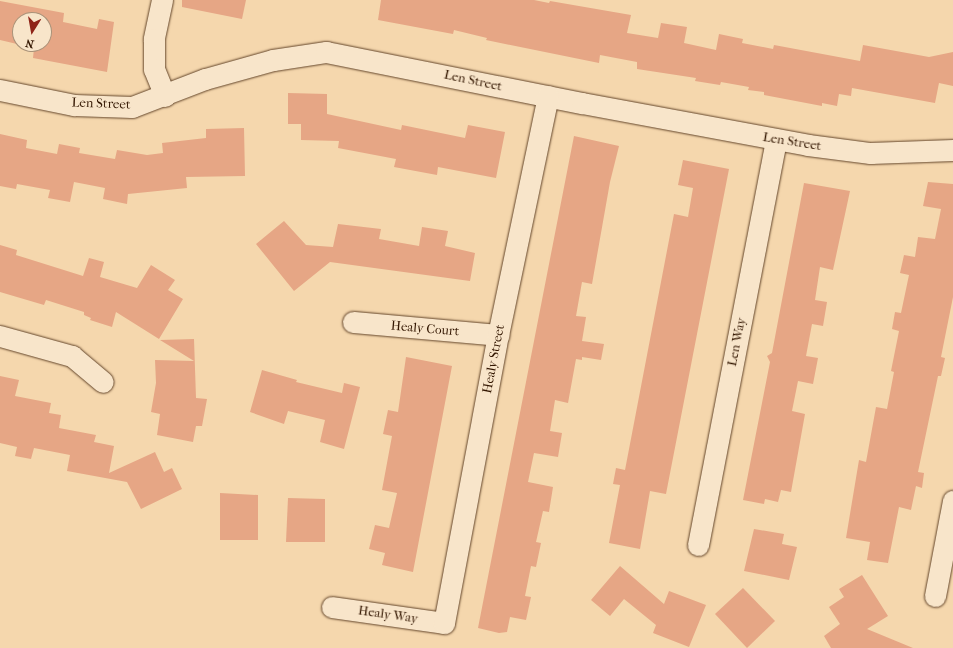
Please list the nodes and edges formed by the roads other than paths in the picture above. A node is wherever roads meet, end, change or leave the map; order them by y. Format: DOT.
graph roads {
  1 [pos="162,0"];
  2 [pos="0,90"];
  3 [pos="164,96"];
  4 [pos="548,96"];
  5 [pos="776,139"];
  6 [pos="953,150"];
  7 [pos="353,322"];
  8 [pos="498,335"];
  9 [pos="0,336"];
  10 [pos="103,382"];
  11 [pos="953,501"];
  12 [pos="698,545"];
  13 [pos="935,596"];
  14 [pos="332,607"];
  15 [pos="444,623"];
  1 -- 3 [label="street"];
  2 -- 3 [label="street, Len Street"];
  3 -- 4 [label="street, Len Street"];
  4 -- 5 [label="street, Len Street"];
  4 -- 8 [label="street, Healy Street"];
  5 -- 6 [label="street, Len Street"];
  5 -- 12 [label="street, Len Way"];
  7 -- 8 [label="street, Healy Court"];
  8 -- 15 [label="street, Healy Street"];
  9 -- 10 [label="street"];
  11 -- 13 [label="street"];
  14 -- 15 [label="street, Healy Way"];
}
